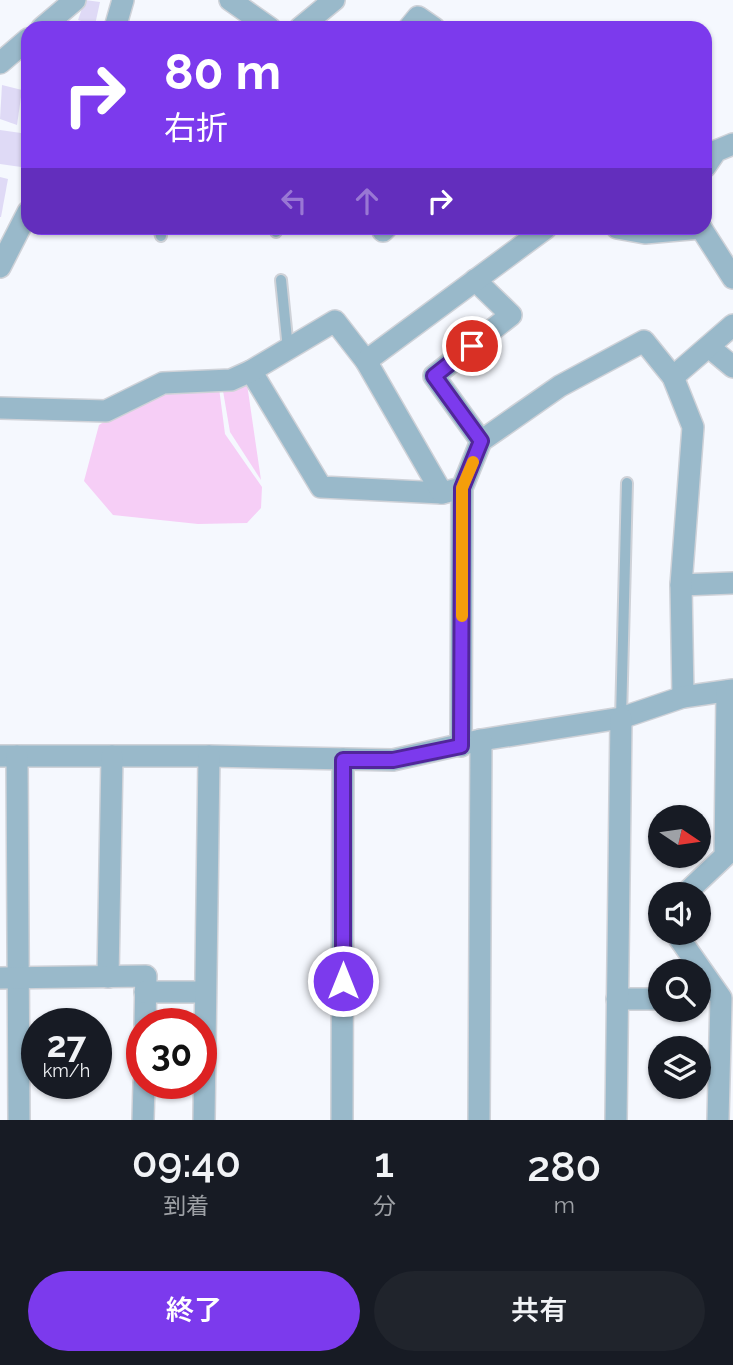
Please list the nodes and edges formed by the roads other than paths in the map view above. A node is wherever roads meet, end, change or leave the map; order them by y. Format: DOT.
graph roads {
  1 [pos="75,0"];
  2 [pos="123,0"];
  3 [pos="230,0"];
  4 [pos="334,0"];
  5 [pos="50,21"];
  6 [pos="117,21"];
  7 [pos="260,21"];
  8 [pos="308,21"];
  9 [pos="21,45"];
  10 [pos="0,63"];
  11 [pos="733,144"];
  12 [pos="712,156"];
  13 [pos="21,226"];
  14 [pos="536,235"];
  15 [pos="705,235"];
  16 [pos="0,267"];
  17 [pos="733,278"];
  18 [pos="281,280"];
  19 [pos="475,280"];
  20 [pos="733,325"];
  21 [pos="709,347"];
  22 [pos="288,349"];
  23 [pos="366,361"];
  24 [pos="733,366"];
  25 [pos="251,371"];
  26 [pos="673,377"];
  27 [pos="0,408"];
  28 [pos="481,441"];
  29 [pos="627,483"];
  30 [pos="452,491"];
  31 [pos="733,583"];
  32 [pos="681,585"];
  33 [pos="730,691"];
  34 [pos="683,697"];
  35 [pos="621,718"];
  36 [pos="471,743"];
  37 [pos="9,756"];
  38 [pos="111,756"];
  39 [pos="209,756"];
  40 [pos="343,760"];
  41 [pos="698,882"];
  42 [pos="685,945"];
  43 [pos="108,976"];
  44 [pos="9,978"];
  45 [pos="145,992"];
  46 [pos="205,992"];
  47 [pos="727,998"];
  48 [pos="617,999"];
  49 [pos="648,999"];
  50 [pos="145,1008"];
  51 [pos="144,1099"];
  52 [pos="723,1113"];
  53 [pos="19,1120"];
  54 [pos="144,1120"];
  55 [pos="204,1120"];
  56 [pos="342,1120"];
  57 [pos="479,1120"];
  58 [pos="616,1120"];
  1 -- 5 [label="street"];
  2 -- 6 [label="street"];
  3 -- 7 [label="street"];
  4 -- 8 [label="street"];
  9 -- 10 [label="street"];
  11 -- 12 [label="street"];
  13 -- 16 [label="street"];
  14 -- 19 [label="street"];
  15 -- 17 [label="street"];
  18 -- 22 [label="lane"];
  19 -- 23 [label="street"];
  19 -- 28 [label="street"];
  20 -- 21 [label="street"];
  21 -- 24 [label="street"];
  21 -- 26 [label="street"];
  22 -- 23 [label="street"];
  22 -- 25 [label="street"];
  23 -- 30 [label="street"];
  25 -- 27 [label="street"];
  25 -- 30 [label="street"];
  26 -- 28 [label="street"];
  26 -- 32 [label="street"];
  28 -- 30 [label="street"];
  29 -- 35 [label="lane"];
  30 -- 36 [label="street"];
  31 -- 32 [label="street"];
  32 -- 34 [label="street"];
  33 -- 34 [label="street"];
  33 -- 41 [label="street"];
  34 -- 35 [label="street"];
  35 -- 36 [label="street"];
  35 -- 48 [label="street"];
  36 -- 40 [label="street"];
  36 -- 57 [label="street"];
  37 -- 38 [label="street"];
  37 -- 44 [label="street"];
  38 -- 39 [label="street"];
  38 -- 43 [label="street"];
  39 -- 40 [label="street"];
  39 -- 46 [label="street"];
  40 -- 56 [label="street"];
  42 -- 47 [label="street"];
  43 -- 44 [label="street"];
  43 -- 45 [label="street"];
  44 -- 53 [label="street"];
  45 -- 46 [label="street"];
  45 -- 50 [label="street"];
  46 -- 55 [label="street"];
  47 -- 52 [label="street"];
  48 -- 49 [label="street"];
  48 -- 58 [label="street"];
  51 -- 54 [label="street"];
}
